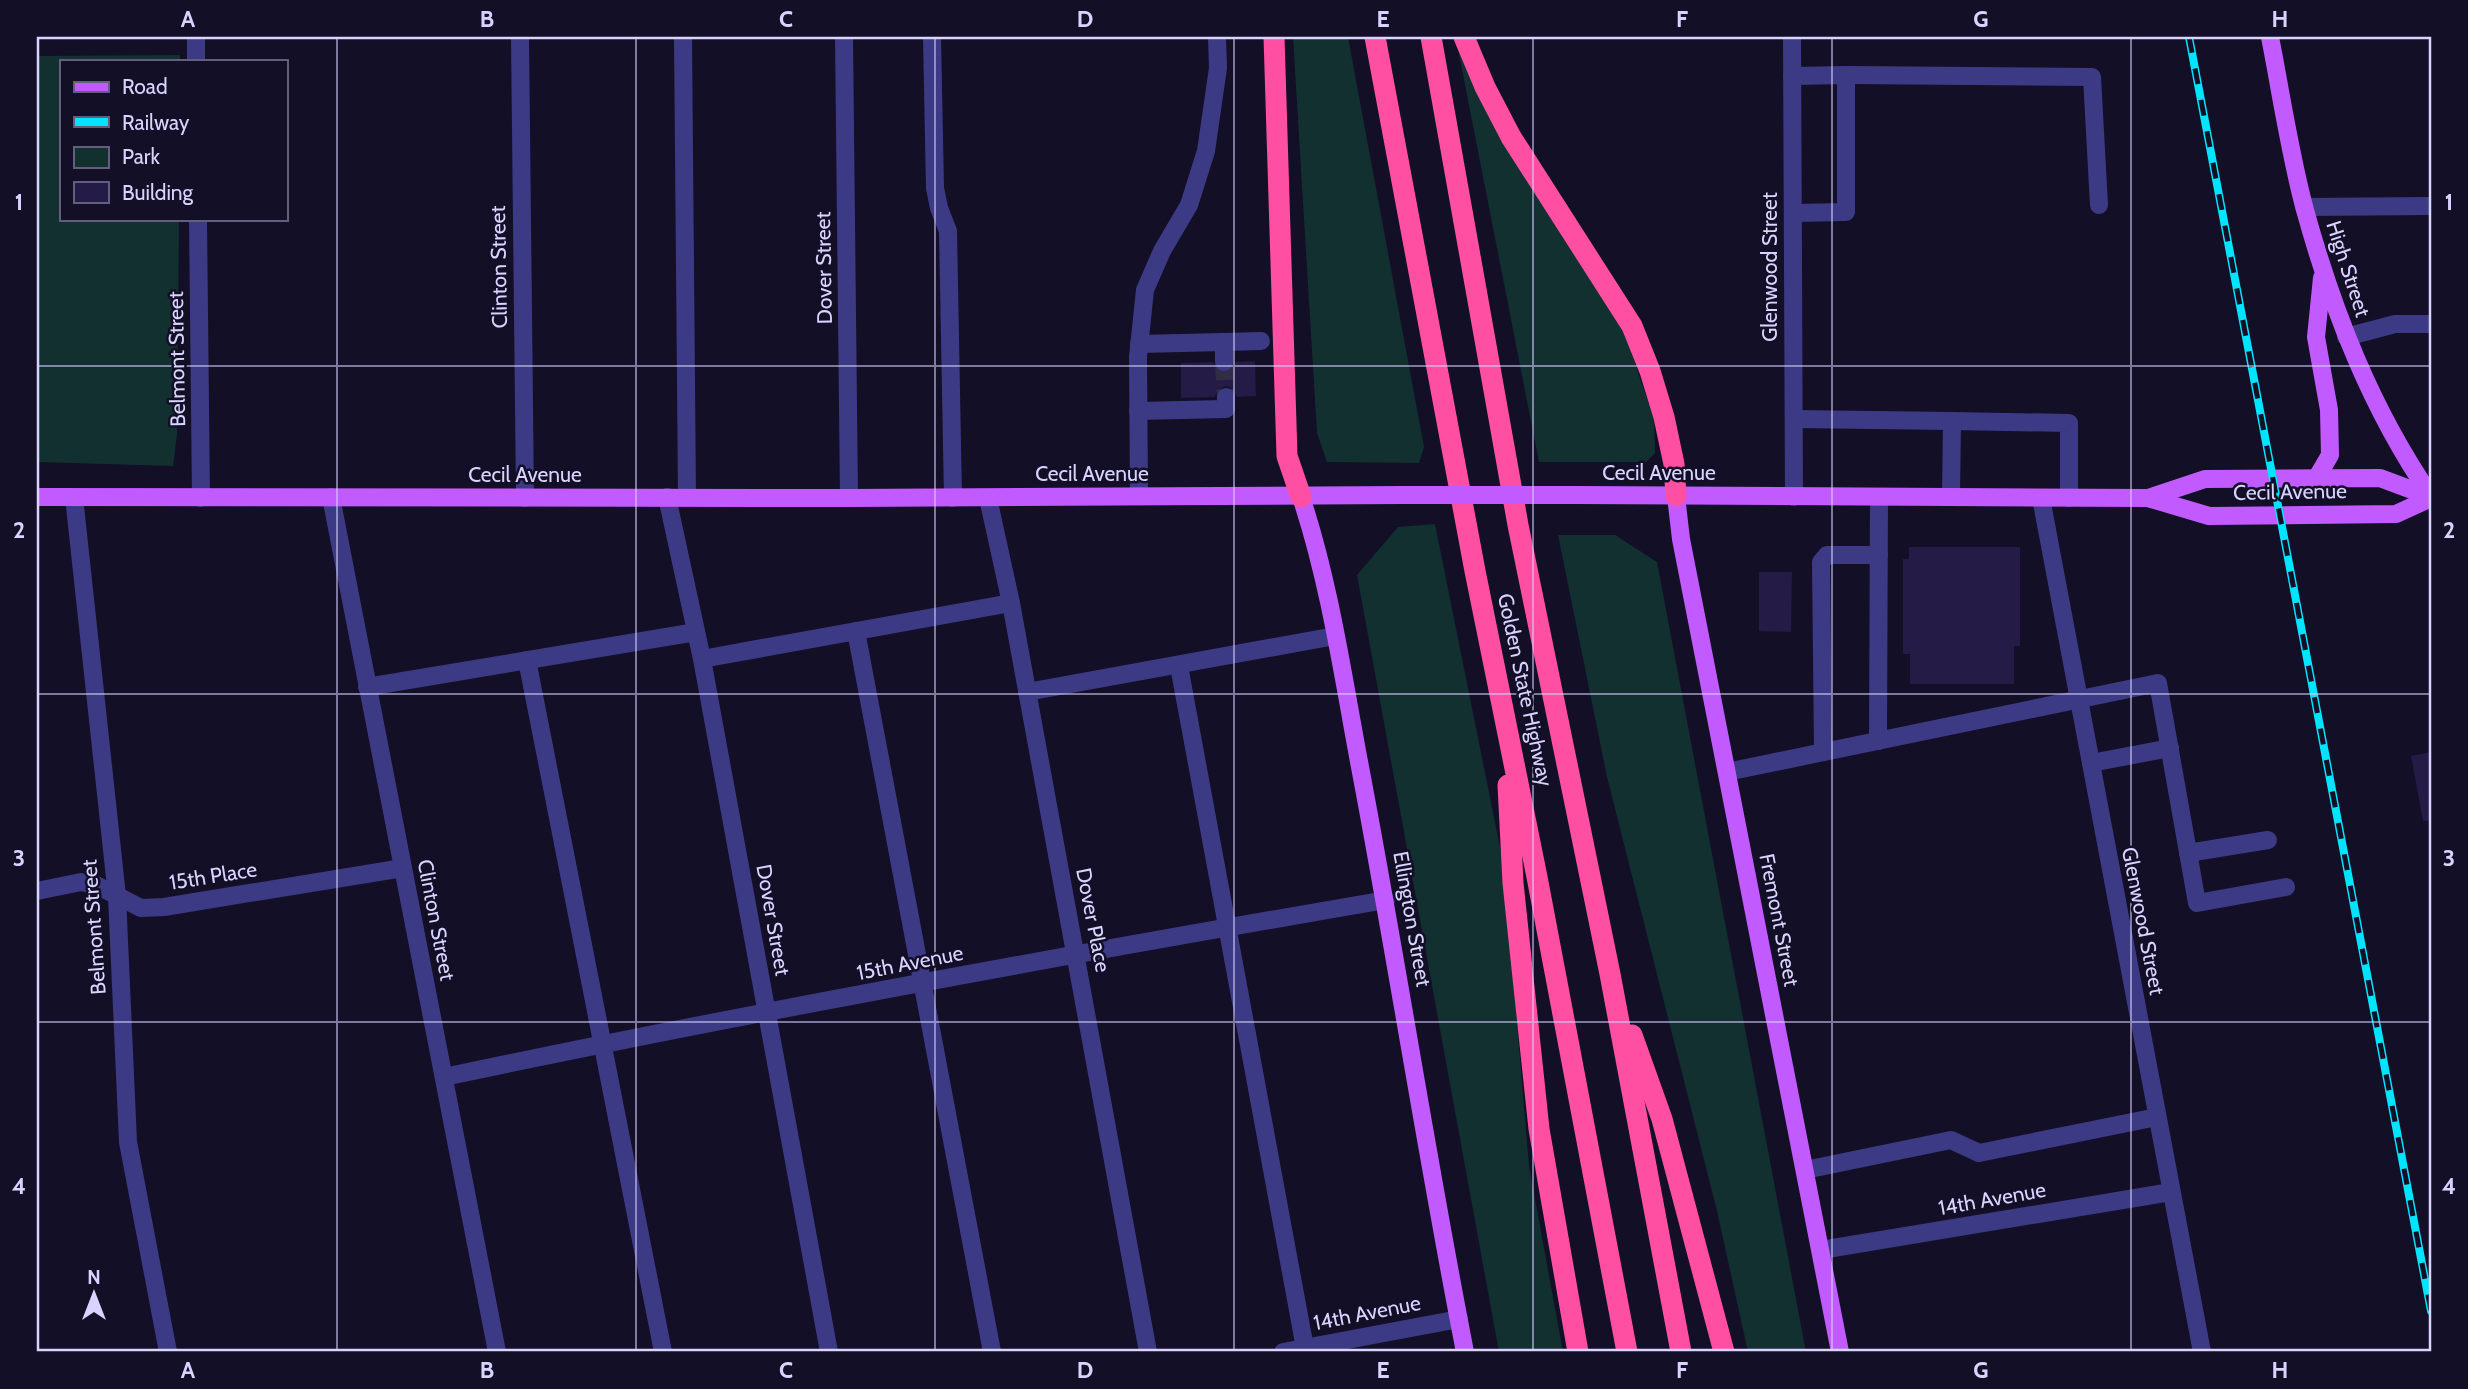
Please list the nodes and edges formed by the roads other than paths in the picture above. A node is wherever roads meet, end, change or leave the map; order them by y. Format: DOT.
graph roads {
  1 [pos="195,37"];
  2 [pos="520,37"];
  3 [pos="683,37"];
  4 [pos="844,37"];
  5 [pos="932,37"];
  6 [pos="1217,37"];
  7 [pos="1274,37"];
  8 [pos="1374,37"];
  9 [pos="1431,37"];
  10 [pos="1464,37"];
  11 [pos="1792,37"];
  12 [pos="2270,37"];
  13 [pos="196,60"];
  14 [pos="1846,75"];
  15 [pos="1792,76"];
  16 [pos="2099,205"];
  17 [pos="2431,206"];
  18 [pos="2304,207"];
  19 [pos="1793,213"];
  20 [pos="198,220"];
  21 [pos="2323,268"];
  22 [pos="2431,324"];
  23 [pos="2346,337"];
  24 [pos="1261,341"];
  25 [pos="1224,342"];
  26 [pos="1139,344"];
  27 [pos="1224,362"];
  28 [pos="1226,397"];
  29 [pos="1138,411"];
  30 [pos="1794,419"];
  31 [pos="1952,421"];
  32 [pos="2316,479"];
  33 [pos="1139,496"];
  34 [pos="1676,496"];
  35 [pos="37,497"];
  36 [pos="74,497"];
  37 [pos="331,497"];
  38 [pos="667,497"];
  39 [pos="687,497"];
  40 [pos="1301,497"];
  41 [pos="1794,497"];
  42 [pos="1879,497"];
  43 [pos="1951,497"];
  44 [pos="2431,497"];
  45 [pos="201,498"];
  46 [pos="525,498"];
  47 [pos="849,498"];
  48 [pos="953,498"];
  49 [pos="988,498"];
  50 [pos="2040,498"];
  51 [pos="2068,498"];
  52 [pos="2148,498"];
  53 [pos="1879,555"];
  54 [pos="1012,603"];
  55 [pos="856,631"];
  56 [pos="696,632"];
  57 [pos="1335,636"];
  58 [pos="702,659"];
  59 [pos="527,660"];
  60 [pos="1179,666"];
  61 [pos="367,687"];
  62 [pos="1027,692"];
  63 [pos="2079,700"];
  64 [pos="1504,710"];
  65 [pos="1878,741"];
  66 [pos="2170,748"];
  67 [pos="1822,752"];
  68 [pos="2091,763"];
  69 [pos="1727,772"];
  70 [pos="2268,840"];
  71 [pos="2188,853"];
  72 [pos="402,867"];
  73 [pos="2286,887"];
  74 [pos="37,891"];
  75 [pos="117,896"];
  76 [pos="1386,900"];
  77 [pos="1226,928"];
  78 [pos="1077,955"];
  79 [pos="1610,974"];
  80 [pos="921,983"];
  81 [pos="767,1013"];
  82 [pos="602,1044"];
  83 [pos="443,1077"];
  84 [pos="2157,1117"];
  85 [pos="1805,1170"];
  86 [pos="2171,1192"];
  87 [pos="1821,1250"];
  88 [pos="1459,1319"];
  89 [pos="1306,1348"];
  90 [pos="168,1352"];
  91 [pos="497,1352"];
  92 [pos="663,1352"];
  93 [pos="829,1352"];
  94 [pos="992,1352"];
  95 [pos="1148,1352"];
  96 [pos="1283,1352"];
  97 [pos="1465,1352"];
  98 [pos="1578,1352"];
  99 [pos="1627,1352"];
  100 [pos="1681,1352"];
  101 [pos="1724,1352"];
  102 [pos="1840,1352"];
  103 [pos="2202,1352"];
  1 -- 13 [label="street"];
  2 -- 46 [label="street, Clinton Street"];
  3 -- 39 [label="street"];
  4 -- 47 [label="street, Dover Street"];
  5 -- 48 [label="street"];
  6 -- 26 [label="street"];
  7 -- 40 [label="highway"];
  8 -- 64 [label="highway, Golden State Highway"];
  9 -- 79 [label="highway, Golden State Highway"];
  10 -- 34 [label="highway"];
  11 -- 15 [label="street, Glenwood Street"];
  12 -- 18 [label="main road, High Street"];
  14 -- 15 [label="street"];
  14 -- 16 [label="street"];
  14 -- 19 [label="street"];
  15 -- 19 [label="street, Glenwood Street"];
  17 -- 18 [label="street"];
  18 -- 21 [label="main road, High Street"];
  19 -- 30 [label="street, Glenwood Street"];
  20 -- 45 [label="street, Belmont Street"];
  21 -- 23 [label="main road, High Street"];
  21 -- 32 [label="main road"];
  22 -- 23 [label="street"];
  23 -- 44 [label="main road, High Street"];
  24 -- 25 [label="street"];
  25 -- 26 [label="street"];
  25 -- 27 [label="street"];
  26 -- 29 [label="street"];
  28 -- 29 [label="street"];
  29 -- 33 [label="street"];
  30 -- 31 [label="street"];
  30 -- 41 [label="street, Glenwood Street"];
  31 -- 43 [label="street"];
  31 -- 51 [label="street"];
  32 -- 44 [label="main road, Cecil Avenue"];
  32 -- 52 [label="main road, Cecil Avenue"];
  33 -- 40 [label="main road, Cecil Avenue"];
  33 -- 49 [label="main road, Cecil Avenue"];
  34 -- 40 [label="main road, Cecil Avenue, bridge"];
  34 -- 41 [label="main road, Cecil Avenue"];
  34 -- 69 [label="main road, Fremont Street"];
  35 -- 36 [label="main road, Cecil Avenue"];
  36 -- 45 [label="main road, Cecil Avenue"];
  36 -- 75 [label="street, Belmont Street"];
  37 -- 45 [label="main road, Cecil Avenue"];
  37 -- 46 [label="main road, Cecil Avenue"];
  37 -- 61 [label="street, Clinton Street"];
  38 -- 39 [label="main road, Cecil Avenue"];
  38 -- 46 [label="main road, Cecil Avenue"];
  38 -- 56 [label="street, Dover Street"];
  39 -- 47 [label="main road, Cecil Avenue"];
  40 -- 57 [label="main road, Ellington Street"];
  41 -- 42 [label="main road, Cecil Avenue"];
  42 -- 43 [label="main road, Cecil Avenue"];
  42 -- 53 [label="street"];
  43 -- 50 [label="main road, Cecil Avenue"];
  44 -- 52 [label="main road, Cecil Avenue"];
  47 -- 48 [label="main road, Cecil Avenue"];
  48 -- 49 [label="main road, Cecil Avenue"];
  49 -- 54 [label="street, Dover Place"];
  50 -- 51 [label="main road, Cecil Avenue"];
  50 -- 63 [label="street, Glenwood Street"];
  51 -- 52 [label="main road, Cecil Avenue"];
  53 -- 65 [label="street"];
  53 -- 67 [label="street"];
  54 -- 55 [label="street"];
  54 -- 62 [label="street, Dover Place"];
  55 -- 58 [label="street"];
  55 -- 80 [label="street"];
  56 -- 58 [label="street, Dover Street"];
  56 -- 59 [label="street"];
  57 -- 60 [label="street"];
  57 -- 76 [label="main road, Ellington Street"];
  58 -- 81 [label="street, Dover Street"];
  59 -- 61 [label="street"];
  59 -- 82 [label="street"];
  60 -- 62 [label="street"];
  60 -- 77 [label="street"];
  61 -- 72 [label="street, Clinton Street"];
  62 -- 78 [label="street, Dover Place"];
  63 -- 65 [label="street"];
  63 -- 66 [label="street"];
  63 -- 68 [label="street, Glenwood Street"];
  64 -- 98 [label="highway"];
  64 -- 99 [label="highway, Golden State Highway"];
  65 -- 67 [label="street"];
  66 -- 68 [label="street"];
  66 -- 71 [label="street"];
  67 -- 69 [label="street"];
  68 -- 84 [label="street, Glenwood Street"];
  69 -- 85 [label="main road, Fremont Street"];
  70 -- 71 [label="street"];
  71 -- 73 [label="street"];
  72 -- 75 [label="street, 15th Place"];
  72 -- 83 [label="street, Clinton Street"];
  74 -- 75 [label="street, 15th Place"];
  75 -- 90 [label="street, Belmont Street"];
  76 -- 77 [label="street, 15th Avenue"];
  76 -- 88 [label="main road, Ellington Street"];
  77 -- 78 [label="street, 15th Avenue"];
  77 -- 89 [label="street"];
  78 -- 80 [label="street, 15th Avenue"];
  78 -- 95 [label="street, Dover Place"];
  79 -- 100 [label="highway, Golden State Highway"];
  79 -- 101 [label="highway"];
  80 -- 81 [label="street, 15th Avenue"];
  80 -- 94 [label="street"];
  81 -- 82 [label="street, 15th Avenue"];
  81 -- 93 [label="street, Dover Street"];
  82 -- 83 [label="street, 15th Avenue"];
  82 -- 92 [label="street"];
  83 -- 91 [label="street, Clinton Street"];
  84 -- 85 [label="street"];
  84 -- 86 [label="street, Glenwood Street"];
  85 -- 87 [label="main road, Fremont Street"];
  86 -- 87 [label="street, 14th Avenue"];
  86 -- 103 [label="street, Glenwood Street"];
  87 -- 102 [label="main road, Fremont Street"];
  88 -- 89 [label="street, 14th Avenue"];
  88 -- 97 [label="main road, Ellington Street"];
  89 -- 96 [label="street, 14th Avenue"];
}
